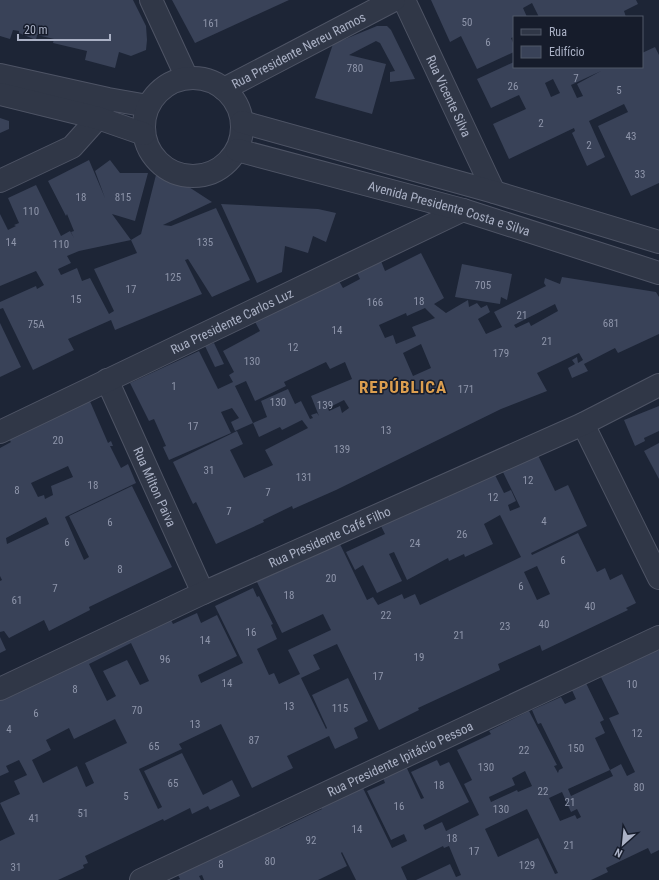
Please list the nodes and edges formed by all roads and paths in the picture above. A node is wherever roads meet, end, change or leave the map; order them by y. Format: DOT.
graph roads {
  1 [pos="151,0"];
  2 [pos="394,0"];
  3 [pos="404,0"];
  4 [pos="0,75"];
  5 [pos="187,78"];
  6 [pos="224,89"];
  7 [pos="0,94"];
  8 [pos="108,99"];
  9 [pos="148,106"];
  10 [pos="98,118"];
  11 [pos="242,122"];
  12 [pos="144,134"];
  13 [pos="237,150"];
  14 [pos="0,181"];
  15 [pos="494,192"];
  16 [pos="463,210"];
  17 [pos="659,242"];
  18 [pos="659,273"];
  19 [pos="107,380"];
  20 [pos="659,385"];
  21 [pos="583,424"];
  22 [pos="0,432"];
  23 [pos="659,578"];
  24 [pos="202,593"];
  25 [pos="659,638"];
  26 [pos="0,689"];
  27 [pos="141,880"];
  1 -- 5 [label="street"];
  2 -- 6 [label="street, Rua Presidente Nereu Ramos"];
  3 -- 15 [label="street, Rua Vicente Silva"];
  4 -- 8 [label="street"];
  5 -- 6 [label="street"];
  5 -- 9 [label="street"];
  6 -- 11 [label="street"];
  7 -- 10 [label="street"];
  8 -- 9 [label="street"];
  8 -- 10 [label="street"];
  9 -- 12 [label="street"];
  10 -- 12 [label="street"];
  10 -- 14 [label="street"];
  11 -- 13 [label="street"];
  11 -- 15 [label="street, Avenida Presidente Costa e Silva"];
  12 -- 13 [label="street"];
  13 -- 16 [label="street, Avenida Presidente Costa e Silva"];
  15 -- 17 [label="street, Avenida Presidente Costa e Silva"];
  16 -- 18 [label="street, Avenida Presidente Costa e Silva"];
  16 -- 19 [label="street, Rua Presidente Carlos Luz"];
  19 -- 22 [label="street, Rua Presidente Carlos Luz"];
  19 -- 24 [label="street, Rua Milton Paiva"];
  20 -- 21 [label="street, Rua Presidente Café Filho"];
  21 -- 23 [label="street"];
  21 -- 24 [label="street, Rua Presidente Café Filho"];
  24 -- 26 [label="street, Rua Presidente Café Filho"];
  25 -- 27 [label="street, Rua Presidente Ipitácio Pessoa"];
}
